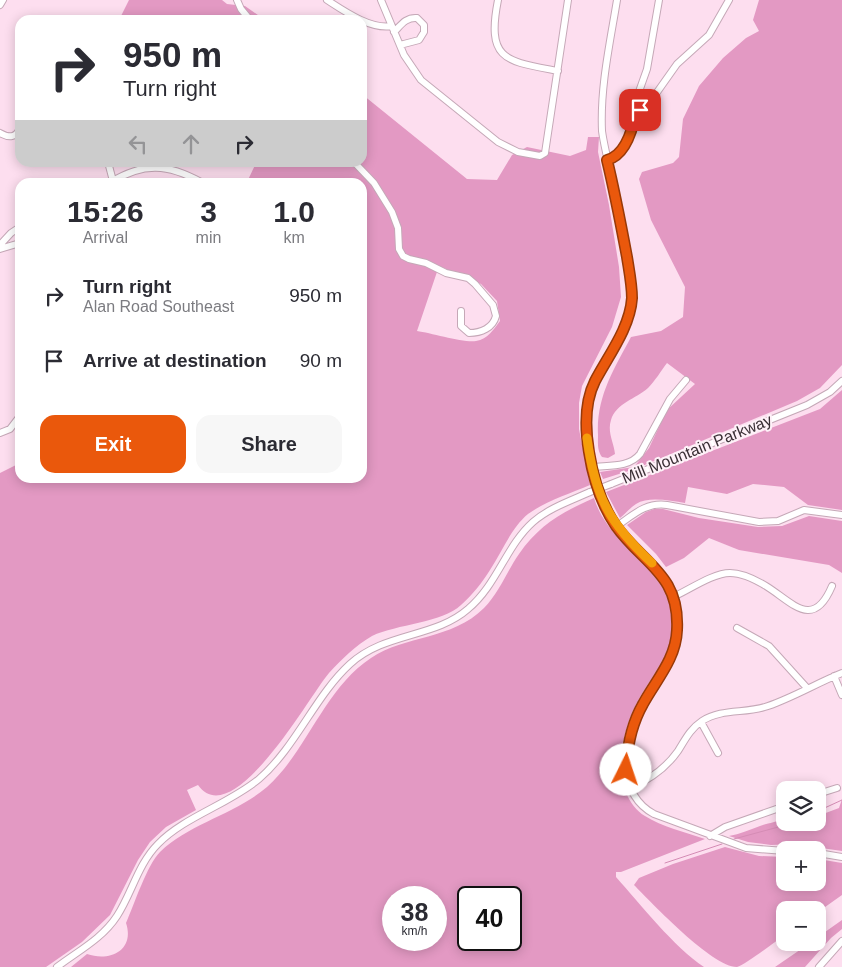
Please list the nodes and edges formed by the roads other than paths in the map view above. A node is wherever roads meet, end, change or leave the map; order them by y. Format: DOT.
graph roads {
  1 [pos="2,0"];
  2 [pos="237,0"];
  3 [pos="327,0"];
  4 [pos="381,0"];
  5 [pos="498,0"];
  6 [pos="568,0"];
  7 [pos="617,0"];
  8 [pos="660,0"];
  9 [pos="729,0"];
  10 [pos="0,5"];
  11 [pos="246,15"];
  12 [pos="353,15"];
  13 [pos="367,22"];
  14 [pos="393,29"];
  15 [pos="400,45"];
  16 [pos="558,71"];
  17 [pos="636,111"];
  18 [pos="0,133"];
  19 [pos="15,136"];
  20 [pos="607,160"];
  21 [pos="152,167"];
  22 [pos="170,167"];
  23 [pos="359,167"];
  24 [pos="121,178"];
  25 [pos="193,178"];
  26 [pos="15,230"];
  27 [pos="15,244"];
  28 [pos="0,247"];
  29 [pos="460,311"];
  30 [pos="686,380"];
  31 [pos="842,381"];
  32 [pos="15,422"];
  33 [pos="0,433"];
  34 [pos="592,467"];
  35 [pos="842,515"];
  36 [pos="617,526"];
  37 [pos="832,586"];
  38 [pos="673,597"];
  39 [pos="737,628"];
  40 [pos="842,673"];
  41 [pos="834,676"];
  42 [pos="807,688"];
  43 [pos="842,695"];
  44 [pos="701,722"];
  45 [pos="718,754"];
  46 [pos="630,788"];
  47 [pos="837,788"];
  48 [pos="826,791"];
  49 [pos="776,809"];
  50 [pos="710,836"];
  51 [pos="776,850"];
  52 [pos="826,854"];
  53 [pos="842,857"];
  54 [pos="842,941"];
  55 [pos="57,967"];
  56 [pos="819,967"];
  1 -- 10 [label="street"];
  2 -- 11 [label="street"];
  3 -- 12 [label="street"];
  4 -- 14 [label="street"];
  5 -- 16 [label="street"];
  6 -- 16 [label="street"];
  7 -- 20 [label="street"];
  8 -- 17 [label="street"];
  9 -- 17 [label="street"];
  13 -- 14 [label="street"];
  14 -- 15 [label="street"];
  14 -- 15 [label="street"];
  15 -- 16 [label="street"];
  17 -- 20 [label="street"];
  18 -- 19 [label="street"];
  20 -- 34 [label="street"];
  21 -- 24 [label="street"];
  22 -- 25 [label="street"];
  23 -- 29 [label="street"];
  26 -- 28 [label="street"];
  27 -- 28 [label="street"];
  30 -- 34 [label="street"];
  31 -- 55 [label="street, Mill Mountain Parkway, bridge"];
  32 -- 33 [label="street"];
  34 -- 36 [label="street"];
  35 -- 36 [label="street"];
  36 -- 38 [label="street"];
  37 -- 38 [label="street"];
  38 -- 46 [label="street"];
  39 -- 42 [label="street"];
  40 -- 41 [label="street"];
  41 -- 42 [label="street"];
  41 -- 43 [label="street"];
  42 -- 44 [label="street"];
  44 -- 45 [label="street"];
  44 -- 46 [label="street"];
  46 -- 50 [label="street"];
  47 -- 48 [label="street"];
  49 -- 50 [label="street"];
  50 -- 51 [label="street"];
  52 -- 53 [label="street"];
  54 -- 56 [label="street"];
}
